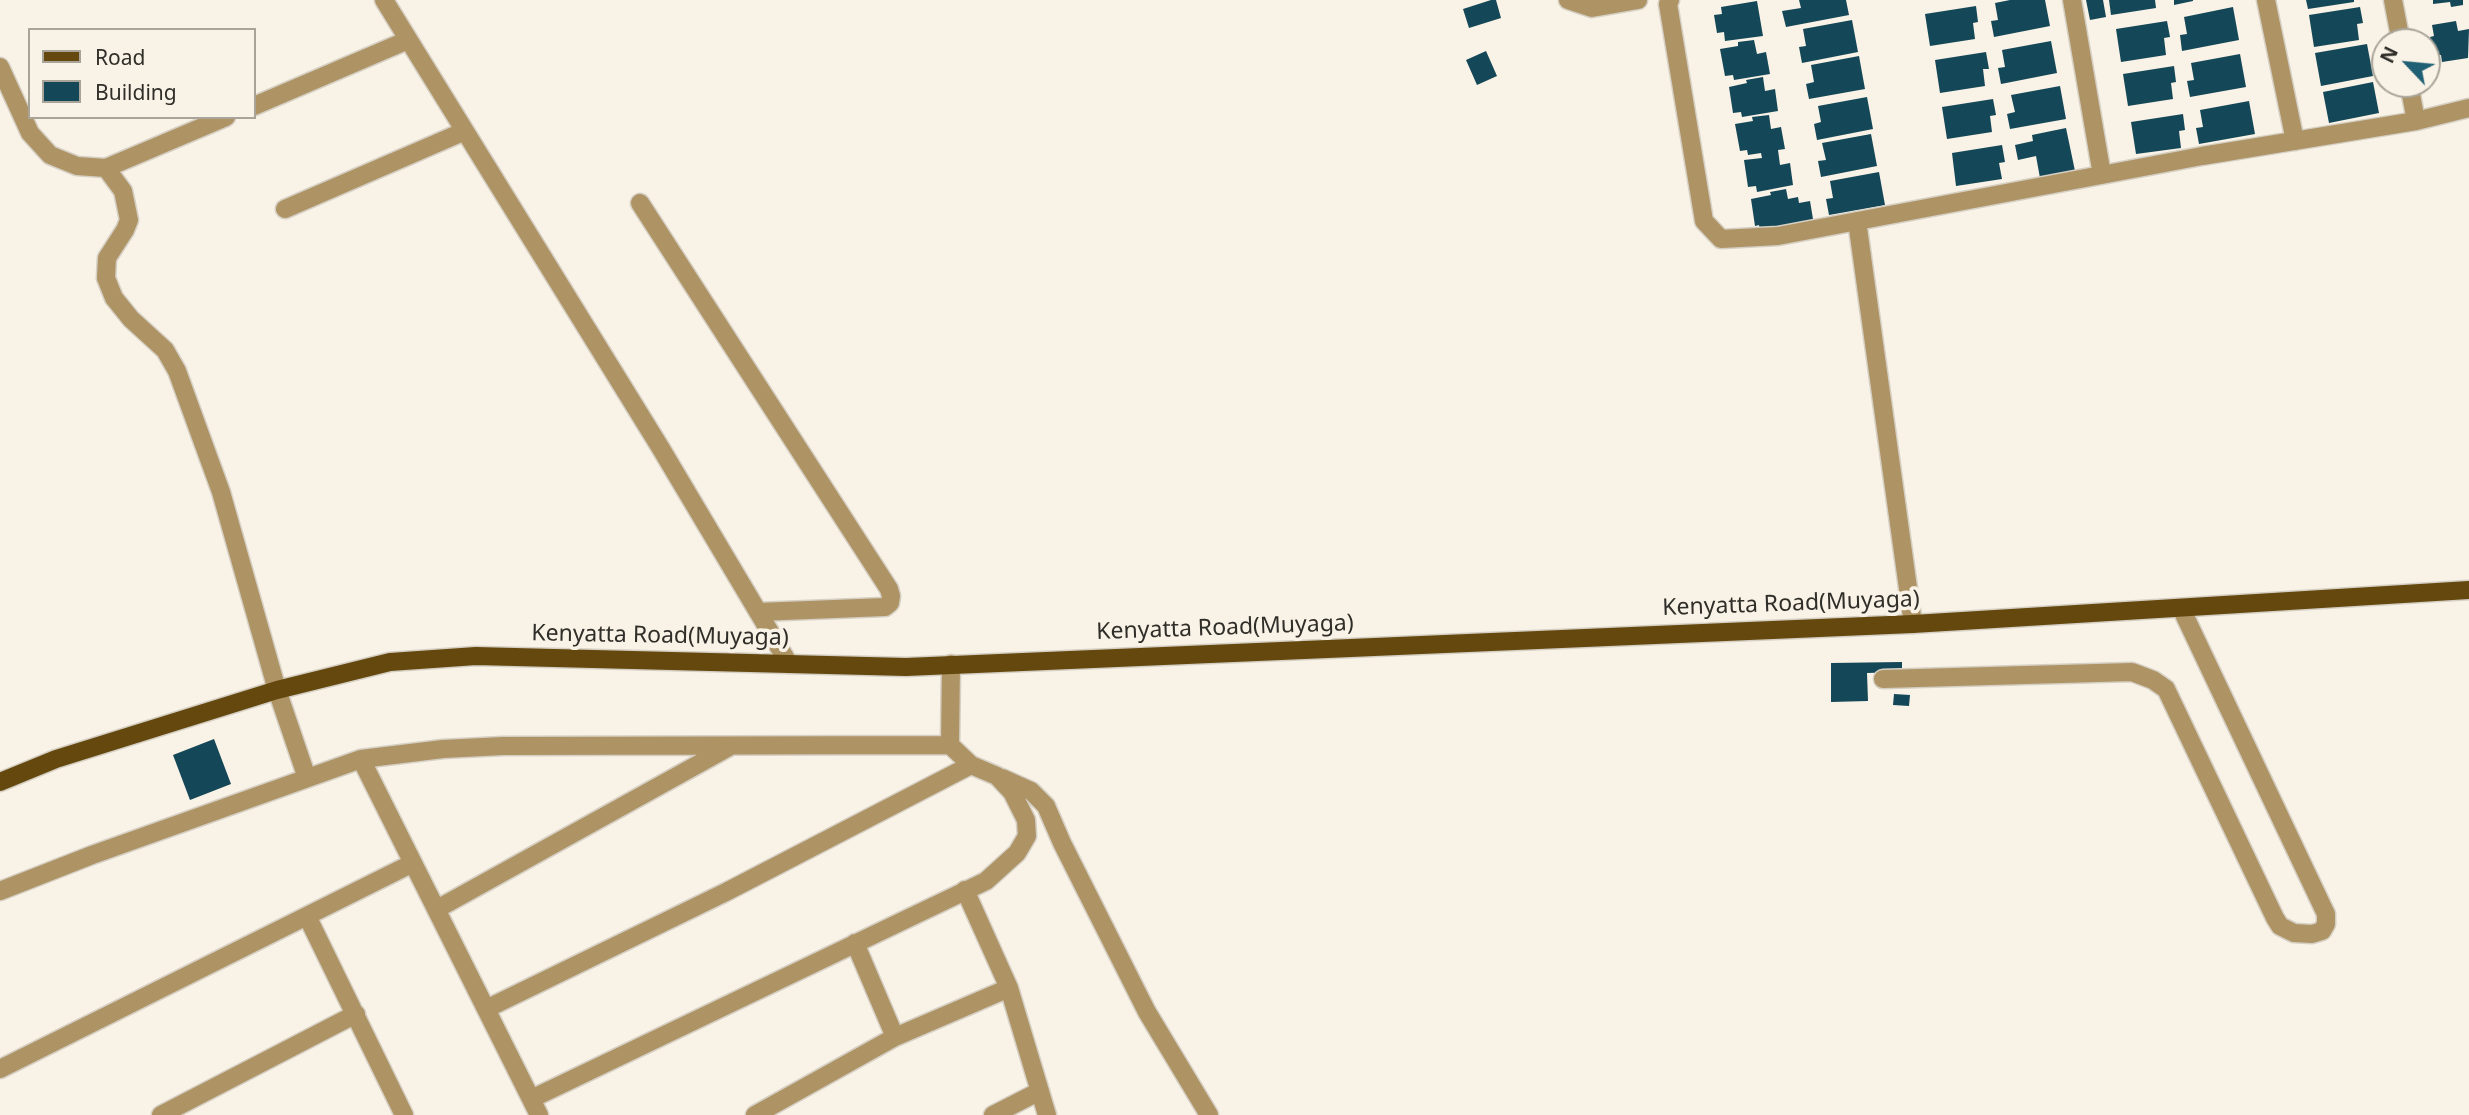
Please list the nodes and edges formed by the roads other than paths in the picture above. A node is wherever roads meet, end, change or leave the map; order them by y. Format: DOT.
graph roads {
  1 [pos="384,0"];
  2 [pos="1568,0"];
  3 [pos="1638,0"];
  4 [pos="1670,0"];
  5 [pos="2072,0"];
  6 [pos="2266,0"];
  7 [pos="2392,0"];
  8 [pos="2397,28"];
  9 [pos="408,40"];
  10 [pos="0,67"];
  11 [pos="2412,98"];
  12 [pos="256,105"];
  13 [pos="2469,108"];
  14 [pos="221,119"];
  15 [pos="2416,121"];
  16 [pos="465,131"];
  17 [pos="2295,141"];
  18 [pos="106,168"];
  19 [pos="2102,175"];
  20 [pos="640,203"];
  21 [pos="285,209"];
  22 [pos="1857,221"];
  23 [pos="2469,590"];
  24 [pos="2182,607"];
  25 [pos="758,612"];
  26 [pos="1913,624"];
  27 [pos="789,664"];
  28 [pos="951,664"];
  29 [pos="1883,679"];
  30 [pos="277,690"];
  31 [pos="732,745"];
  32 [pos="950,745"];
  33 [pos="361,759"];
  34 [pos="971,765"];
  35 [pos="997,776"];
  36 [pos="307,778"];
  37 [pos="0,782"];
  38 [pos="413,863"];
  39 [pos="965,890"];
  40 [pos="0,891"];
  41 [pos="437,909"];
  42 [pos="307,916"];
  43 [pos="855,943"];
  44 [pos="1009,988"];
  45 [pos="486,1009"];
  46 [pos="356,1014"];
  47 [pos="895,1037"];
  48 [pos="0,1069"];
  49 [pos="1040,1091"];
  50 [pos="535,1107"];
  51 [pos="398,1113"];
  52 [pos="162,1115"];
  53 [pos="755,1115"];
  54 [pos="993,1115"];
  55 [pos="1048,1115"];
  56 [pos="1209,1115"];
  1 -- 9 [label="street"];
  2 -- 3 [label="street"];
  4 -- 22 [label="street"];
  5 -- 19 [label="street"];
  6 -- 17 [label="street"];
  7 -- 8 [label="street"];
  9 -- 12 [label="street"];
  9 -- 16 [label="street"];
  10 -- 18 [label="street"];
  11 -- 15 [label="street"];
  13 -- 15 [label="street"];
  14 -- 18 [label="street"];
  15 -- 17 [label="street"];
  16 -- 21 [label="street"];
  16 -- 25 [label="street"];
  17 -- 19 [label="street"];
  18 -- 30 [label="street"];
  19 -- 22 [label="street"];
  20 -- 25 [label="street"];
  22 -- 26 [label="street"];
  23 -- 24 [label="main road, Kenyatta Road(Muyaga)"];
  24 -- 26 [label="main road, Kenyatta Road(Muyaga)"];
  24 -- 29 [label="street"];
  25 -- 27 [label="street"];
  26 -- 28 [label="main road, Kenyatta Road(Muyaga)"];
  27 -- 28 [label="main road, Kenyatta Road(Muyaga)"];
  27 -- 30 [label="main road, Kenyatta Road(Muyaga)"];
  28 -- 32 [label="street"];
  30 -- 36 [label="street"];
  30 -- 37 [label="main road, Kenyatta Road(Muyaga)"];
  31 -- 32 [label="street"];
  31 -- 33 [label="street"];
  31 -- 41 [label="street"];
  32 -- 34 [label="street"];
  33 -- 36 [label="street"];
  33 -- 38 [label="street"];
  34 -- 35 [label="street"];
  34 -- 45 [label="street"];
  35 -- 39 [label="street"];
  35 -- 56 [label="street"];
  36 -- 40 [label="street"];
  38 -- 41 [label="street"];
  38 -- 42 [label="street"];
  39 -- 43 [label="street"];
  39 -- 44 [label="street"];
  41 -- 45 [label="street"];
  42 -- 46 [label="street"];
  42 -- 48 [label="street"];
  43 -- 47 [label="street"];
  43 -- 50 [label="street"];
  44 -- 47 [label="street"];
  44 -- 49 [label="street"];
  45 -- 50 [label="street"];
  46 -- 51 [label="street"];
  46 -- 52 [label="street"];
  47 -- 53 [label="street"];
  49 -- 54 [label="street"];
  49 -- 55 [label="street"];
}
